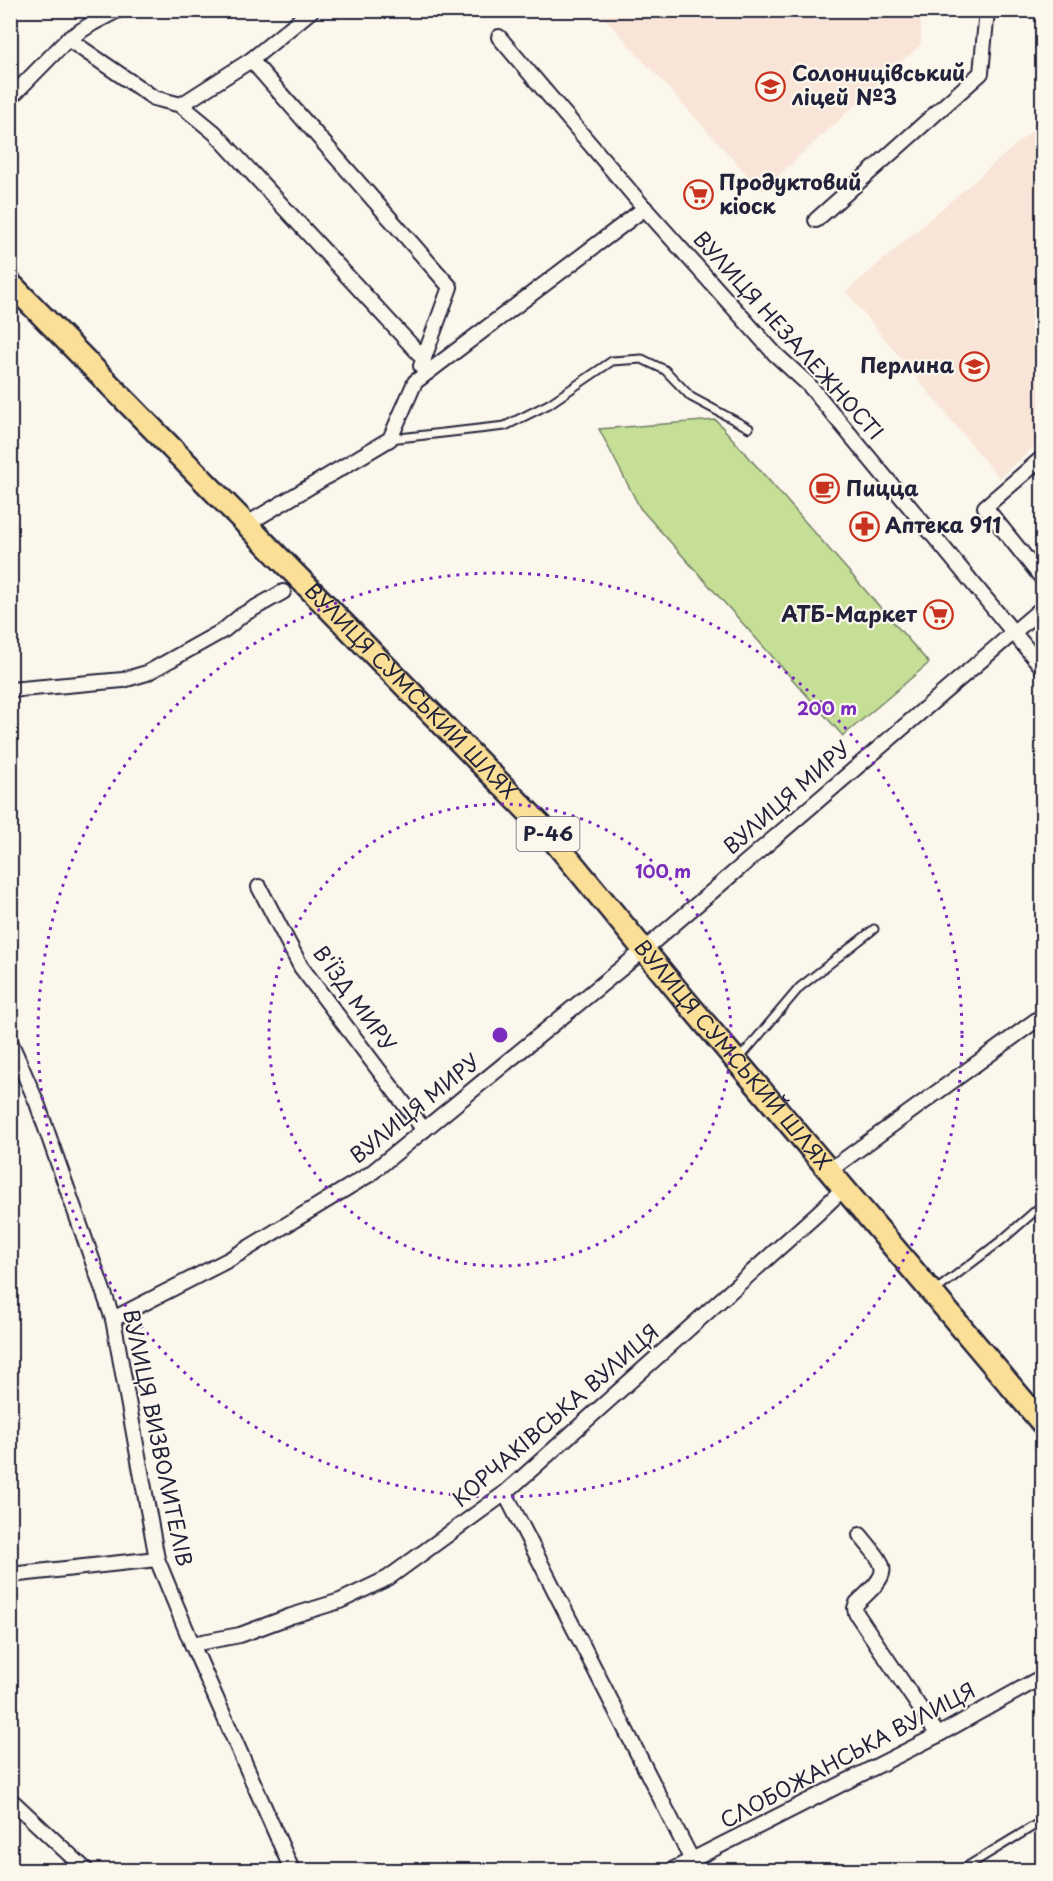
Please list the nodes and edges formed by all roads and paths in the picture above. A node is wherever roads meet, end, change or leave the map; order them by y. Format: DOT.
graph roads {
  1 [pos="118,10"];
  2 [pos="312,10"];
  3 [pos="987,10"];
  4 [pos="499,37"];
  5 [pos="68,39"];
  6 [pos="251,60"];
  7 [pos="10,98"];
  8 [pos="181,105"];
  9 [pos="645,208"];
  10 [pos="816,220"];
  11 [pos="10,283"];
  12 [pos="424,359"];
  13 [pos="415,382"];
  14 [pos="749,428"];
  15 [pos="390,439"];
  16 [pos="1042,458"];
  17 [pos="248,524"];
  18 [pos="1042,578"];
  19 [pos="283,592"];
  20 [pos="1042,608"];
  21 [pos="1014,633"];
  22 [pos="1042,667"];
  23 [pos="10,690"];
  24 [pos="259,887"];
  25 [pos="874,929"];
  26 [pos="645,949"];
  27 [pos="1042,1016"];
  28 [pos="10,1041"];
  29 [pos="737,1061"];
  30 [pos="424,1130"];
  31 [pos="830,1170"];
  32 [pos="844,1187"];
  33 [pos="1042,1206"];
  34 [pos="933,1292"];
  35 [pos="113,1319"];
  36 [pos="1042,1423"];
  37 [pos="505,1493"];
  38 [pos="860,1535"];
  39 [pos="157,1559"];
  40 [pos="10,1575"];
  41 [pos="192,1644"];
  42 [pos="1042,1677"];
  43 [pos="939,1735"];
  44 [pos="10,1799"];
  45 [pos="1042,1821"];
  46 [pos="695,1866"];
  47 [pos="86,1870"];
  48 [pos="292,1870"];
  49 [pos="672,1870"];
  50 [pos="961,1870"];
  1 -- 5 [label="street"];
  2 -- 6 [label="street"];
  3 -- 10 [label="street"];
  4 -- 9 [label="street, ВУЛИЦЯ НЕЗАЛЕЖНОСТІ"];
  5 -- 7 [label="street"];
  5 -- 8 [label="street"];
  6 -- 8 [label="street"];
  6 -- 12 [label="street"];
  8 -- 12 [label="street"];
  9 -- 13 [label="street"];
  9 -- 21 [label="street, ВУЛИЦЯ НЕЗАЛЕЖНОСТІ"];
  11 -- 17 [label="main road, ВУЛИЦЯ СУМСЬКИЙ ШЛЯХ / Р-46"];
  12 -- 13 [label="street"];
  13 -- 15 [label="street"];
  14 -- 15 [label="lane"];
  15 -- 17 [label="street"];
  16 -- 18 [label="street"];
  17 -- 26 [label="main road, ВУЛИЦЯ СУМСЬКИЙ ШЛЯХ / Р-46"];
  19 -- 23 [label="street"];
  20 -- 21 [label="street, ВУЛИЦЯ МИРУ"];
  21 -- 22 [label="street, ВУЛИЦЯ НЕЗАЛЕЖНОСТІ"];
  21 -- 26 [label="street, ВУЛИЦЯ МИРУ"];
  24 -- 30 [label="street, В'ЇЗД МИРУ"];
  25 -- 29 [label="lane"];
  26 -- 29 [label="main road, ВУЛИЦЯ СУМСЬКИЙ ШЛЯХ / Р-46"];
  26 -- 30 [label="street, ВУЛИЦЯ МИРУ"];
  27 -- 31 [label="street"];
  28 -- 35 [label="street, ВУЛИЦЯ ВИЗВОЛИТЕЛІВ"];
  29 -- 31 [label="main road, ВУЛИЦЯ СУМСЬКИЙ ШЛЯХ / Р-46"];
  30 -- 35 [label="street, ВУЛИЦЯ МИРУ"];
  31 -- 32 [label="main road, ВУЛИЦЯ СУМСЬКИЙ ШЛЯХ / Р-46"];
  32 -- 34 [label="main road, ВУЛИЦЯ СУМСЬКИЙ ШЛЯХ / Р-46"];
  32 -- 37 [label="street, КОРЧАКІВСЬКА ВУЛИЦЯ"];
  33 -- 34 [label="lane"];
  34 -- 36 [label="main road, ВУЛИЦЯ СУМСЬКИЙ ШЛЯХ / Р-46"];
  35 -- 39 [label="street, ВУЛИЦЯ ВИЗВОЛИТЕЛІВ"];
  37 -- 41 [label="street, КОРЧАКІВСЬКА ВУЛИЦЯ"];
  37 -- 46 [label="street"];
  38 -- 43 [label="street"];
  39 -- 40 [label="street"];
  39 -- 41 [label="street, ВУЛИЦЯ ВИЗВОЛИТЕЛІВ"];
  41 -- 48 [label="street, ВУЛИЦЯ ВИЗВОЛИТЕЛІВ"];
  42 -- 43 [label="street, СЛОБОЖАНСЬКА ВУЛИЦЯ"];
  43 -- 46 [label="street, СЛОБОЖАНСЬКА ВУЛИЦЯ"];
  44 -- 47 [label="street"];
  45 -- 50 [label="lane"];
  46 -- 49 [label="street, СЛОБОЖАНСЬКА ВУЛИЦЯ"];
}
